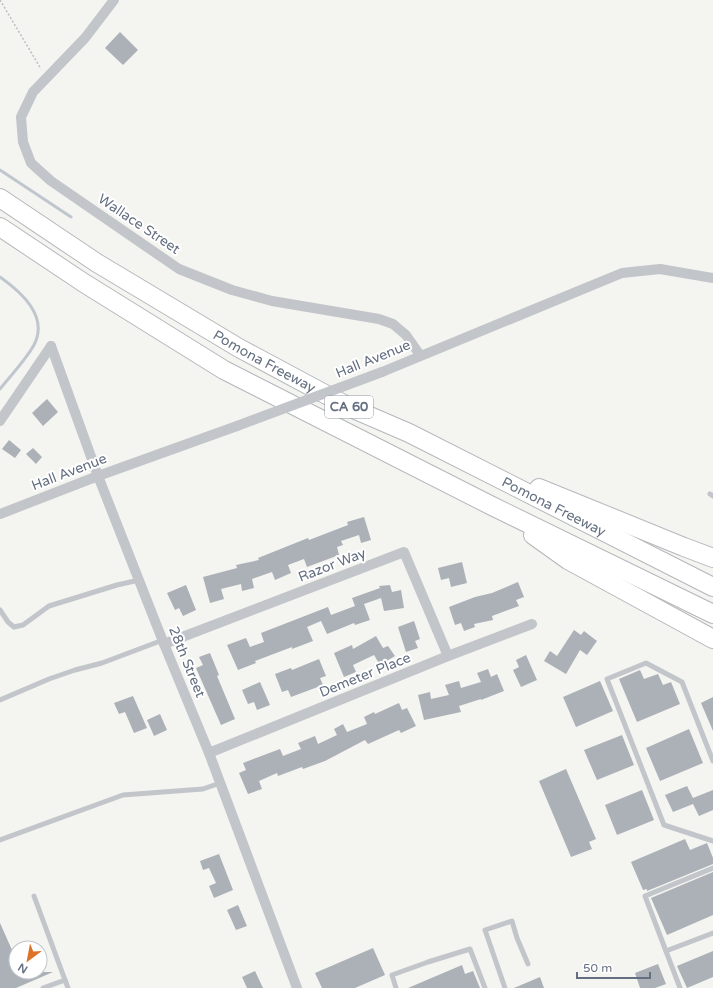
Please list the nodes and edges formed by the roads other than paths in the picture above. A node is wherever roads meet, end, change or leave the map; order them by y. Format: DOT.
graph roads {
  1 [pos="114,0"];
  2 [pos="0,198"];
  3 [pos="0,227"];
  4 [pos="713,278"];
  5 [pos="420,355"];
  6 [pos="0,420"];
  7 [pos="409,433"];
  8 [pos="98,476"];
  9 [pos="490,505"];
  10 [pos="0,514"];
  11 [pos="713,558"];
  12 [pos="139,580"];
  13 [pos="713,587"];
  14 [pos="0,610"];
  15 [pos="713,614"];
  16 [pos="532,624"];
  17 [pos="713,639"];
  18 [pos="164,642"];
  19 [pos="448,656"];
  20 [pos="0,700"];
  21 [pos="209,753"];
  22 [pos="713,761"];
  23 [pos="220,783"];
  24 [pos="0,840"];
  25 [pos="713,841"];
  26 [pos="713,868"];
  27 [pos="34,896"];
  28 [pos="713,933"];
  29 [pos="666,951"];
  30 [pos="528,964"];
  31 [pos="65,980"];
  32 [pos="43,988"];
  33 [pos="68,988"];
  34 [pos="297,988"];
  35 [pos="396,988"];
  36 [pos="485,988"];
  37 [pos="505,988"];
  38 [pos="680,988"];
  1 -- 5 [label="street, Wallace Street"];
  2 -- 7 [label="highway, Pomona Freeway / CA 60"];
  3 -- 9 [label="highway, Pomona Freeway / CA 60"];
  4 -- 5 [label="street, Hall Avenue"];
  5 -- 8 [label="street, Hall Avenue, bridge"];
  6 -- 8 [label="street, 28th Street"];
  7 -- 11 [label="highway"];
  7 -- 13 [label="highway, Pomona Freeway / CA 60"];
  8 -- 10 [label="street, Hall Avenue"];
  8 -- 12 [label="street, 28th Street"];
  9 -- 15 [label="highway, Pomona Freeway / CA 60"];
  9 -- 17 [label="highway"];
  12 -- 14 [label="lane"];
  12 -- 18 [label="street, 28th Street"];
  16 -- 19 [label="street, Demeter Place"];
  18 -- 19 [label="street, Razor Way"];
  18 -- 20 [label="lane"];
  18 -- 21 [label="street, 28th Street"];
  19 -- 21 [label="street, Demeter Place"];
  21 -- 23 [label="street, 28th Street"];
  22 -- 25 [label="lane"];
  23 -- 24 [label="lane"];
  23 -- 34 [label="street, 28th Street"];
  26 -- 29 [label="lane"];
  27 -- 31 [label="lane"];
  28 -- 29 [label="lane"];
  29 -- 38 [label="lane"];
  30 -- 37 [label="lane"];
  31 -- 32 [label="lane"];
  31 -- 33 [label="lane"];
  35 -- 36 [label="lane"];
}
